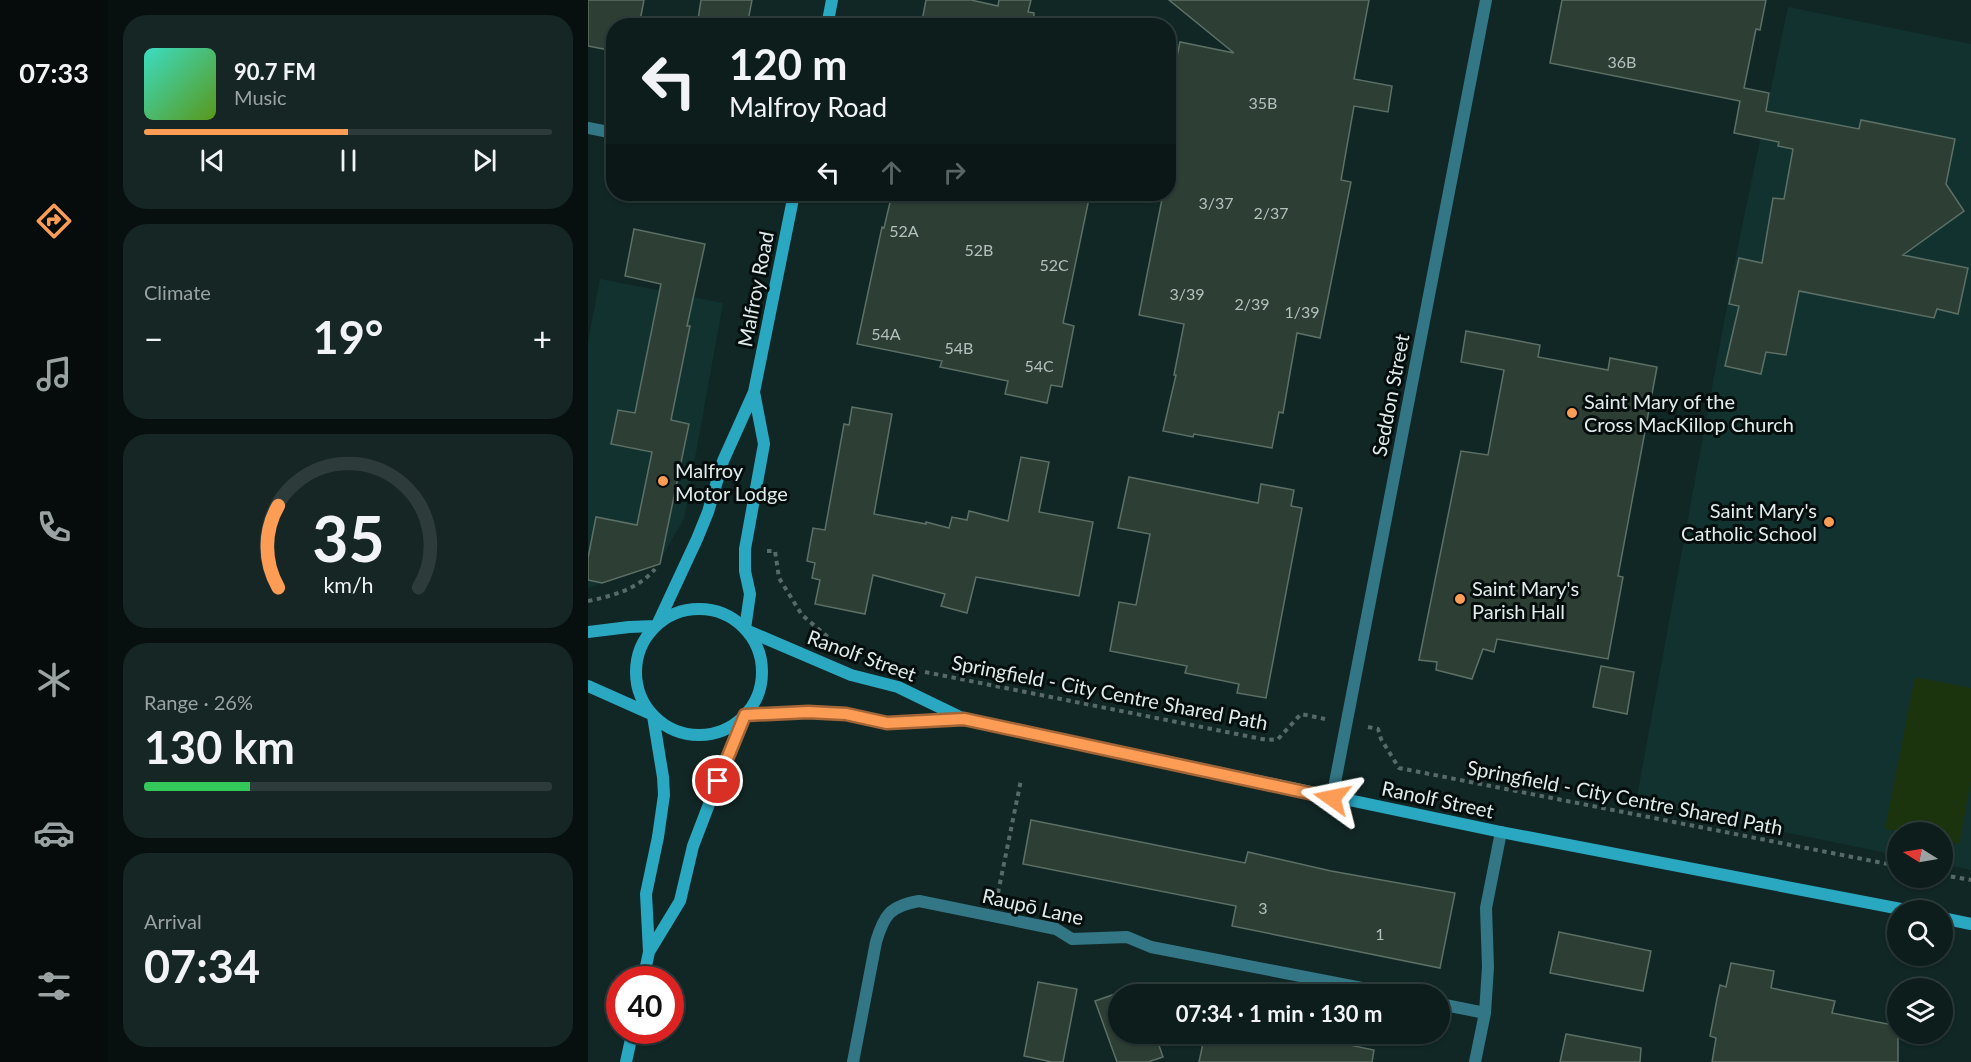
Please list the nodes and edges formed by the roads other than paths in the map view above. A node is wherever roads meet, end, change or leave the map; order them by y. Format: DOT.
graph roads {
  1 [pos="832,0"];
  2 [pos="1486,0"];
  3 [pos="829,18"];
  4 [pos="588,128"];
  5 [pos="606,131"];
  6 [pos="793,201"];
  7 [pos="754,392"];
  8 [pos="656,626"];
  9 [pos="746,630"];
  10 [pos="588,632"];
  11 [pos="588,686"];
  12 [pos="653,716"];
  13 [pos="744,716"];
  14 [pos="964,719"];
  15 [pos="1332,798"];
  16 [pos="1501,832"];
  17 [pos="1887,906"];
  18 [pos="1953,920"];
  19 [pos="1971,924"];
  20 [pos="649,952"];
  21 [pos="646,966"];
  22 [pos="1342,984"];
  23 [pos="1450,1006"];
  24 [pos="1485,1013"];
  25 [pos="630,1044"];
  26 [pos="626,1062"];
  27 [pos="853,1062"];
  28 [pos="1475,1062"];
  1 -- 3 [label="main road"];
  2 -- 15 [label="street, Seddon Street"];
  4 -- 5 [label="street"];
  6 -- 7 [label="main road, Malfroy Road"];
  7 -- 8 [label="main road, Malfroy Road"];
  7 -- 9 [label="main road, Malfroy Road"];
  8 -- 9 [label="main road"];
  8 -- 10 [label="main road"];
  8 -- 12 [label="main road"];
  9 -- 13 [label="main road"];
  9 -- 14 [label="main road, Ranolf Street"];
  11 -- 12 [label="main road"];
  12 -- 13 [label="main road"];
  12 -- 20 [label="main road"];
  13 -- 14 [label="main road, Ranolf Street"];
  13 -- 20 [label="main road"];
  14 -- 15 [label="main road, Ranolf Street"];
  15 -- 16 [label="main road, Ranolf Street"];
  16 -- 17 [label="main road, Ranolf Street"];
  16 -- 24 [label="street"];
  18 -- 19 [label="main road"];
  20 -- 21 [label="main road"];
  22 -- 27 [label="street, Raupō Lane"];
  23 -- 24 [label="street"];
  24 -- 28 [label="street"];
  25 -- 26 [label="main road"];
}
